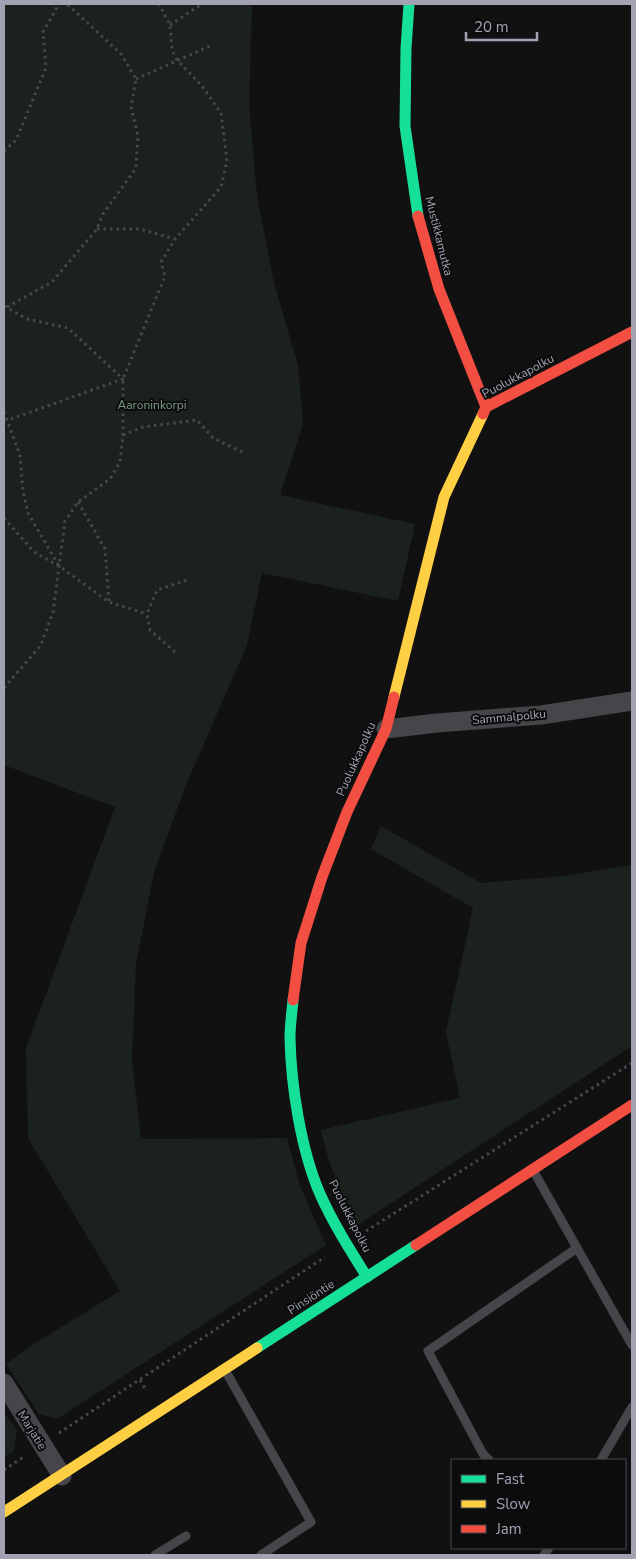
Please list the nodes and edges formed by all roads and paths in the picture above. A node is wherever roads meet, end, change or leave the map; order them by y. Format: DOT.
graph roads {
  1 [pos="60,4"];
  2 [pos="67,4"];
  3 [pos="159,4"];
  4 [pos="202,4"];
  5 [pos="409,4"];
  6 [pos="170,25"];
  7 [pos="212,46"];
  8 [pos="177,60"];
  9 [pos="136,79"];
  10 [pos="4,151"];
  11 [pos="97,229"];
  12 [pos="175,239"];
  13 [pos="5,306"];
  14 [pos="632,332"];
  15 [pos="123,379"];
  16 [pos="486,407"];
  17 [pos="4,412"];
  18 [pos="8,420"];
  19 [pos="123,436"];
  20 [pos="242,452"];
  21 [pos="78,502"];
  22 [pos="4,518"];
  23 [pos="59,566"];
  24 [pos="187,580"];
  25 [pos="109,602"];
  26 [pos="147,614"];
  27 [pos="175,652"];
  28 [pos="4,688"];
  29 [pos="632,701"];
  30 [pos="386,729"];
  31 [pos="632,1063"];
  32 [pos="632,1105"];
  33 [pos="532,1170"];
  34 [pos="346,1244"];
  35 [pos="577,1248"];
  36 [pos="367,1277"];
  37 [pos="632,1345"];
  38 [pos="225,1370"];
  39 [pos="4,1383"];
  40 [pos="632,1407"];
  41 [pos="41,1445"];
  42 [pos="488,1459"];
  43 [pos="602,1459"];
  44 [pos="4,1470"];
  45 [pos="62,1476"];
  46 [pos="4,1512"];
  47 [pos="186,1536"];
  48 [pos="155,1555"];
  49 [pos="261,1555"];
  1 -- 10 [label="path"];
  2 -- 9 [label="path"];
  3 -- 6 [label="path"];
  4 -- 6 [label="path"];
  5 -- 16 [label="street, Mustikkamutka"];
  6 -- 8 [label="path"];
  7 -- 8 [label="path"];
  8 -- 9 [label="path"];
  8 -- 12 [label="path"];
  9 -- 11 [label="path"];
  11 -- 12 [label="path"];
  11 -- 13 [label="path"];
  12 -- 15 [label="path"];
  13 -- 15 [label="path"];
  14 -- 16 [label="street, Puolukkapolku"];
  15 -- 18 [label="path"];
  15 -- 19 [label="path"];
  16 -- 30 [label="street, Puolukkapolku"];
  17 -- 18 [label="path"];
  18 -- 23 [label="path"];
  19 -- 20 [label="path"];
  19 -- 21 [label="path"];
  21 -- 23 [label="path"];
  21 -- 25 [label="path"];
  22 -- 23 [label="path"];
  23 -- 25 [label="path"];
  23 -- 28 [label="path"];
  24 -- 26 [label="path"];
  25 -- 26 [label="path"];
  26 -- 27 [label="path"];
  29 -- 30 [label="street, Sammalpolku"];
  30 -- 34 [label="street, Puolukkapolku"];
  31 -- 34 [label="path"];
  32 -- 33 [label="street, Pinsiöntie"];
  33 -- 35 [label="lane"];
  33 -- 36 [label="street, Pinsiöntie"];
  34 -- 36 [label="street, Puolukkapolku"];
  34 -- 41 [label="path"];
  35 -- 37 [label="lane"];
  35 -- 42 [label="lane"];
  36 -- 38 [label="street, Pinsiöntie"];
  38 -- 45 [label="street, Pinsiöntie"];
  38 -- 49 [label="lane"];
  39 -- 41 [label="street, Marjatie"];
  40 -- 43 [label="lane"];
  41 -- 44 [label="path"];
  41 -- 45 [label="street, Marjatie"];
  45 -- 46 [label="street, Pinsiöntie"];
  47 -- 48 [label="lane"];
}
